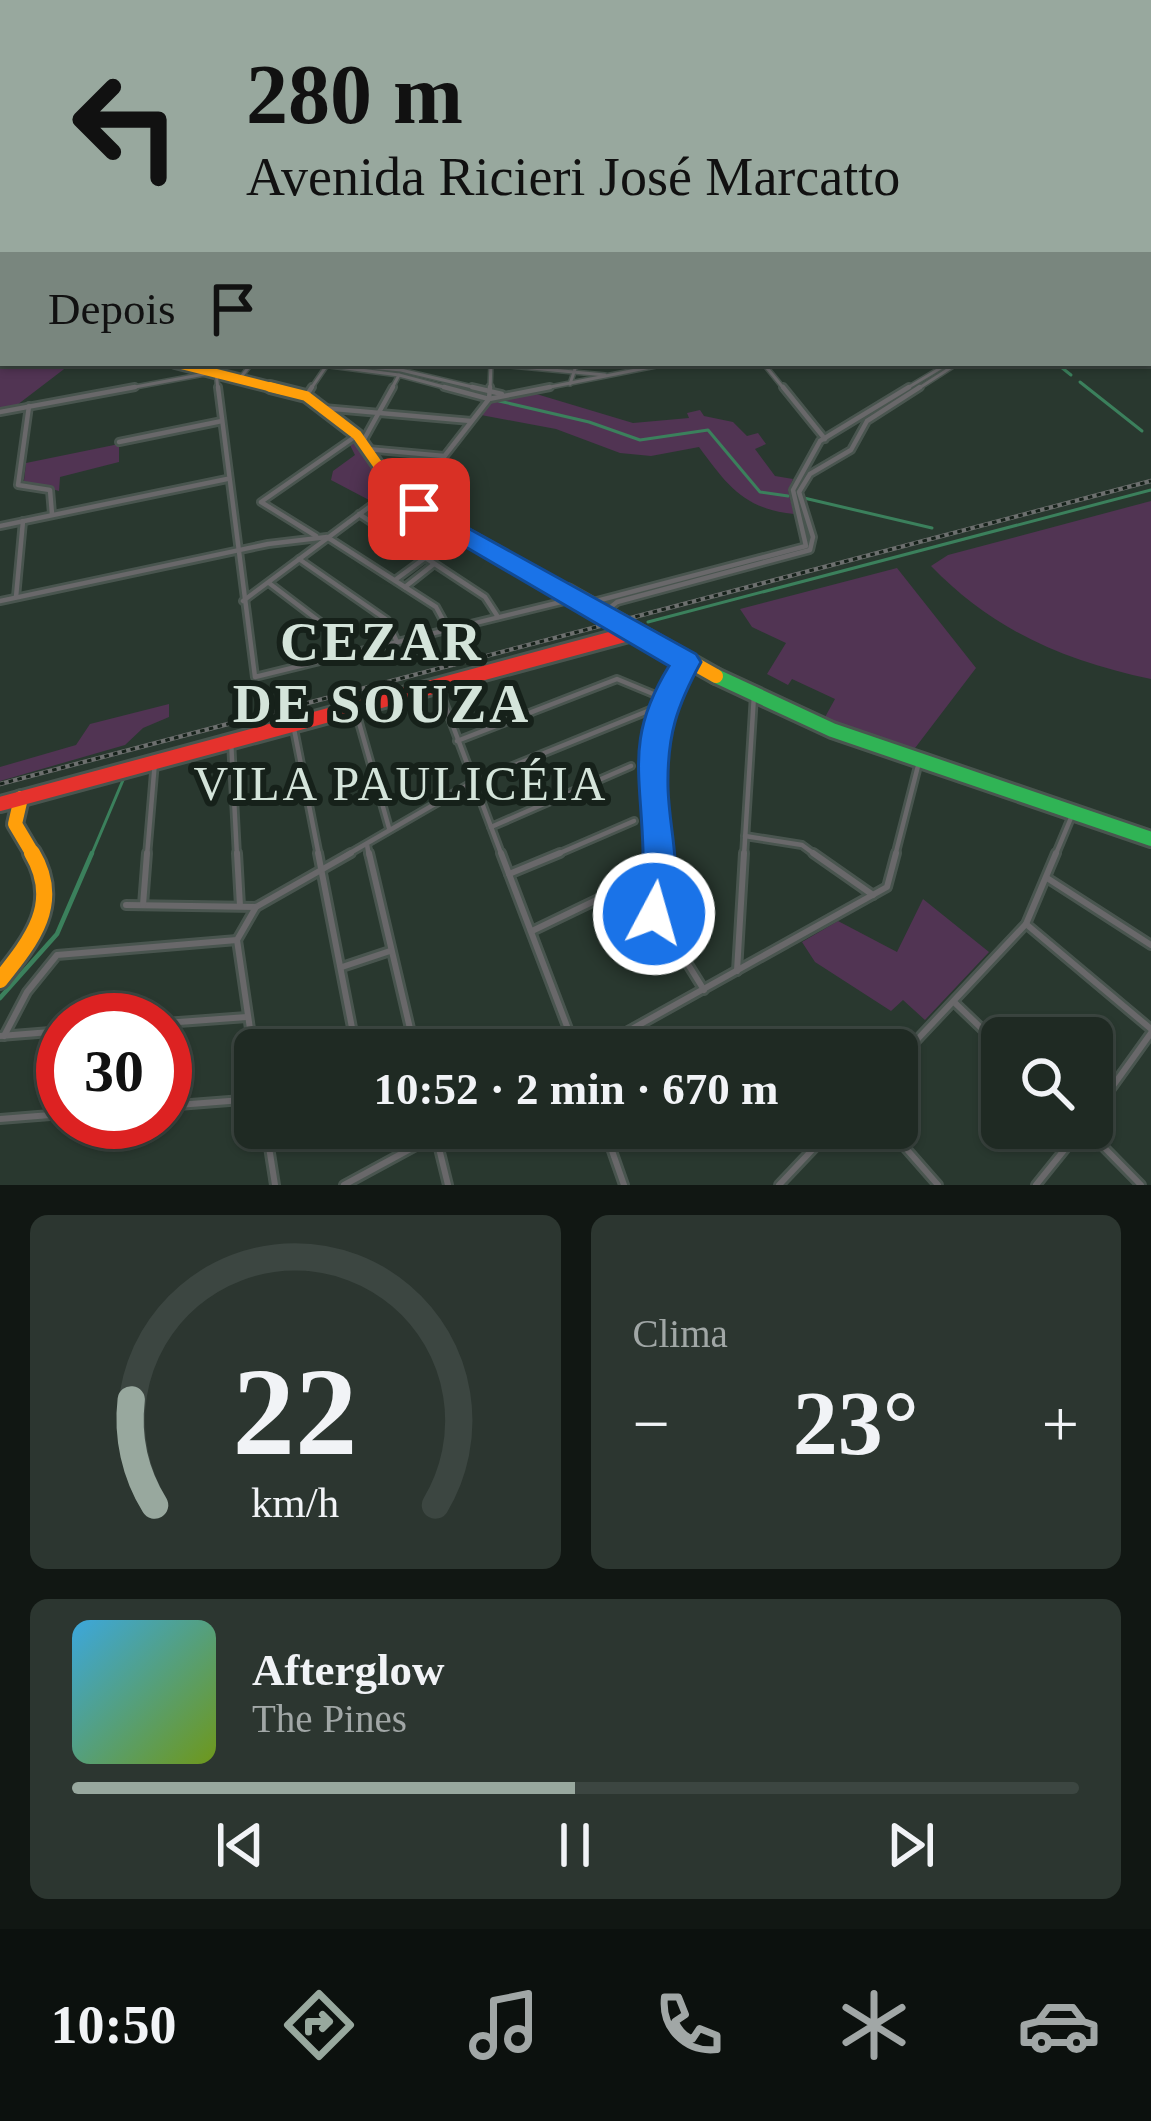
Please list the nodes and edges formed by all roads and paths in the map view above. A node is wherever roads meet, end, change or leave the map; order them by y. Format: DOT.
graph roads {
  1 [pos="408,0"];
  2 [pos="428,0"];
  3 [pos="189,366"];
  4 [pos="250,366"];
  5 [pos="326,366"];
  6 [pos="343,366"];
  7 [pos="404,366"];
  8 [pos="491,366"];
  9 [pos="512,366"];
  10 [pos="576,366"];
  11 [pos="657,366"];
  12 [pos="766,366"];
  13 [pos="945,366"];
  14 [pos="953,366"];
  15 [pos="216,372"];
  16 [pos="574,372"];
  17 [pos="400,373"];
  18 [pos="610,376"];
  19 [pos="241,377"];
  20 [pos="570,384"];
  21 [pos="307,396"];
  22 [pos="490,396"];
  23 [pos="28,406"];
  24 [pos="323,408"];
  25 [pos="0,412"];
  26 [pos="378,412"];
  27 [pos="222,421"];
  28 [pos="471,421"];
  29 [pos="827,438"];
  30 [pos="119,442"];
  31 [pos="362,442"];
  32 [pos="817,450"];
  33 [pos="850,450"];
  34 [pos="444,456"];
  35 [pos="832,459"];
  36 [pos="227,479"];
  37 [pos="392,490"];
  38 [pos="408,502"];
  39 [pos="52,514"];
  40 [pos="359,514"];
  41 [pos="23,521"];
  42 [pos="0,526"];
  43 [pos="316,536"];
  44 [pos="327,537"];
  45 [pos="810,545"];
  46 [pos="237,551"];
  47 [pos="426,558"];
  48 [pos="299,559"];
  49 [pos="435,563"];
  50 [pos="395,580"];
  51 [pos="268,583"];
  52 [pos="405,586"];
  53 [pos="16,597"];
  54 [pos="0,601"];
  55 [pos="243,601"];
  56 [pos="577,601"];
  57 [pos="605,616"];
  58 [pos="498,617"];
  59 [pos="448,629"];
  60 [pos="633,632"];
  61 [pos="602,640"];
  62 [pos="397,642"];
  63 [pos="345,656"];
  64 [pos="686,662"];
  65 [pos="437,683"];
  66 [pos="754,695"];
  67 [pos="662,702"];
  68 [pos="354,706"];
  69 [pos="293,723"];
  70 [pos="231,740"];
  71 [pos="457,741"];
  72 [pos="155,760"];
  73 [pos="919,763"];
  74 [pos="631,766"];
  75 [pos="473,782"];
  76 [pos="22,797"];
  77 [pos="0,804"];
  78 [pos="1073,813"];
  79 [pos="634,821"];
  80 [pos="490,827"];
  81 [pos="390,830"];
  82 [pos="745,836"];
  83 [pos="1151,838"];
  84 [pos="367,844"];
  85 [pos="322,869"];
  86 [pos="509,874"];
  87 [pos="1047,878"];
  88 [pos="640,879"];
  89 [pos="873,896"];
  90 [pos="125,904"];
  91 [pos="142,905"];
  92 [pos="240,905"];
  93 [pos="256,907"];
  94 [pos="1026,924"];
  95 [pos="531,931"];
  96 [pos="237,940"];
  97 [pos="1151,945"];
  98 [pos="391,950"];
  99 [pos="342,967"];
  100 [pos="737,972"];
  101 [pos="0,980"];
  102 [pos="704,990"];
  103 [pos="954,1002"];
  104 [pos="247,1016"];
  105 [pos="192,1021"];
  106 [pos="981,1028"];
  107 [pos="249,1029"];
  108 [pos="352,1029"];
  109 [pos="410,1029"];
  110 [pos="568,1029"];
  111 [pos="632,1029"];
  112 [pos="1151,1031"];
  113 [pos="36,1033"];
  114 [pos="2,1036"];
  115 [pos="918,1039"];
  116 [pos="1113,1085"];
  117 [pos="234,1101"];
  118 [pos="192,1104"];
  119 [pos="36,1116"];
  120 [pos="0,1119"];
  121 [pos="269,1149"];
  122 [pos="406,1149"];
  123 [pos="439,1149"];
  124 [pos="611,1149"];
  125 [pos="813,1149"];
  126 [pos="907,1149"];
  127 [pos="1066,1149"];
  128 [pos="1105,1149"];
  129 [pos="275,1185"];
  130 [pos="344,1185"];
  131 [pos="448,1185"];
  132 [pos="624,1185"];
  133 [pos="779,1185"];
  134 [pos="938,1185"];
  135 [pos="1036,1185"];
  136 [pos="1141,1185"];
  1 -- 2 [label="street"];
  3 -- 15 [label="main road"];
  4 -- 19 [label="street"];
  5 -- 21 [label="street"];
  6 -- 17 [label="street"];
  7 -- 17 [label="street"];
  8 -- 22 [label="street"];
  9 -- 16 [label="street"];
  10 -- 16 [label="street"];
  11 -- 18 [label="street"];
  12 -- 29 [label="street"];
  13 -- 29 [label="street"];
  14 -- 33 [label="street"];
  15 -- 19 [label="main road"];
  15 -- 23 [label="street"];
  15 -- 27 [label="street"];
  16 -- 18 [label="street"];
  16 -- 20 [label="street"];
  17 -- 22 [label="street"];
  17 -- 26 [label="street"];
  18 -- 20 [label="street"];
  19 -- 21 [label="main road"];
  20 -- 22 [label="street"];
  21 -- 24 [label="main road"];
  22 -- 28 [label="street"];
  23 -- 25 [label="street"];
  23 -- 39 [label="street"];
  24 -- 26 [label="street"];
  24 -- 31 [label="main road"];
  26 -- 28 [label="street"];
  26 -- 31 [label="street"];
  27 -- 30 [label="street"];
  27 -- 36 [label="street"];
  28 -- 34 [label="street"];
  29 -- 32 [label="street"];
  29 -- 33 [label="street"];
  31 -- 34 [label="street"];
  31 -- 37 [label="main road"];
  31 -- 43 [label="street"];
  32 -- 35 [label="street"];
  32 -- 45 [label="street"];
  33 -- 35 [label="street"];
  34 -- 38 [label="street"];
  35 -- 45 [label="street"];
  36 -- 39 [label="street"];
  36 -- 46 [label="street"];
  37 -- 38 [label="main road"];
  37 -- 40 [label="street"];
  38 -- 56 [label="main road"];
  39 -- 41 [label="street"];
  40 -- 44 [label="street"];
  40 -- 47 [label="street"];
  41 -- 42 [label="street"];
  41 -- 53 [label="street"];
  43 -- 44 [label="street"];
  43 -- 46 [label="street"];
  44 -- 48 [label="street"];
  44 -- 50 [label="street"];
  45 -- 56 [label="street"];
  45 -- 57 [label="street"];
  46 -- 53 [label="street"];
  46 -- 55 [label="street"];
  47 -- 49 [label="street"];
  47 -- 50 [label="street"];
  48 -- 51 [label="street"];
  48 -- 62 [label="street"];
  49 -- 52 [label="street"];
  49 -- 58 [label="street"];
  50 -- 52 [label="street"];
  51 -- 55 [label="street"];
  51 -- 63 [label="street"];
  52 -- 59 [label="street"];
  53 -- 54 [label="street"];
  55 -- 63 [label="street"];
  56 -- 57 [label="main road"];
  56 -- 58 [label="street"];
  57 -- 60 [label="main road"];
  57 -- 61 [label="main road"];
  58 -- 59 [label="street"];
  59 -- 62 [label="street"];
  60 -- 61 [label="main road"];
  60 -- 64 [label="main road"];
  61 -- 65 [label="main road"];
  62 -- 63 [label="street"];
  64 -- 66 [label="main road"];
  64 -- 67 [label="street"];
  65 -- 68 [label="main road"];
  65 -- 71 [label="street"];
  66 -- 73 [label="main road"];
  66 -- 82 [label="street"];
  67 -- 71 [label="street"];
  67 -- 75 [label="street"];
  67 -- 102 [label="street"];
  68 -- 69 [label="main road"];
  68 -- 81 [label="street"];
  69 -- 70 [label="main road"];
  69 -- 85 [label="street"];
  70 -- 72 [label="main road"];
  70 -- 92 [label="street"];
  71 -- 75 [label="street"];
  72 -- 76 [label="main road"];
  72 -- 91 [label="street"];
  73 -- 78 [label="main road"];
  73 -- 89 [label="street"];
  74 -- 80 [label="street"];
  75 -- 80 [label="street"];
  75 -- 81 [label="street"];
  76 -- 77 [label="main road"];
  76 -- 101 [label="main road"];
  78 -- 83 [label="main road"];
  78 -- 87 [label="street"];
  79 -- 86 [label="street"];
  80 -- 86 [label="street"];
  81 -- 84 [label="street"];
  82 -- 89 [label="street"];
  82 -- 100 [label="street"];
  84 -- 85 [label="street"];
  84 -- 98 [label="street"];
  85 -- 93 [label="street"];
  85 -- 99 [label="street"];
  86 -- 95 [label="street"];
  87 -- 94 [label="street"];
  87 -- 97 [label="street"];
  88 -- 95 [label="street"];
  89 -- 100 [label="street"];
  90 -- 91 [label="street"];
  91 -- 92 [label="street"];
  92 -- 93 [label="street"];
  93 -- 96 [label="street"];
  94 -- 103 [label="street"];
  94 -- 112 [label="street"];
  95 -- 110 [label="street"];
  96 -- 104 [label="street"];
  96 -- 114 [label="street"];
  98 -- 99 [label="street"];
  98 -- 109 [label="street"];
  99 -- 108 [label="street"];
  100 -- 102 [label="street"];
  102 -- 111 [label="street"];
  103 -- 106 [label="street"];
  103 -- 115 [label="street"];
  104 -- 105 [label="street"];
  104 -- 107 [label="street"];
  112 -- 116 [label="street"];
  113 -- 114 [label="street"];
  117 -- 118 [label="street"];
  119 -- 120 [label="street"];
  121 -- 129 [label="street"];
  122 -- 130 [label="street"];
  123 -- 131 [label="street"];
  124 -- 132 [label="street"];
  125 -- 133 [label="street"];
  126 -- 134 [label="street"];
  127 -- 135 [label="street"];
  128 -- 136 [label="street"];
}
